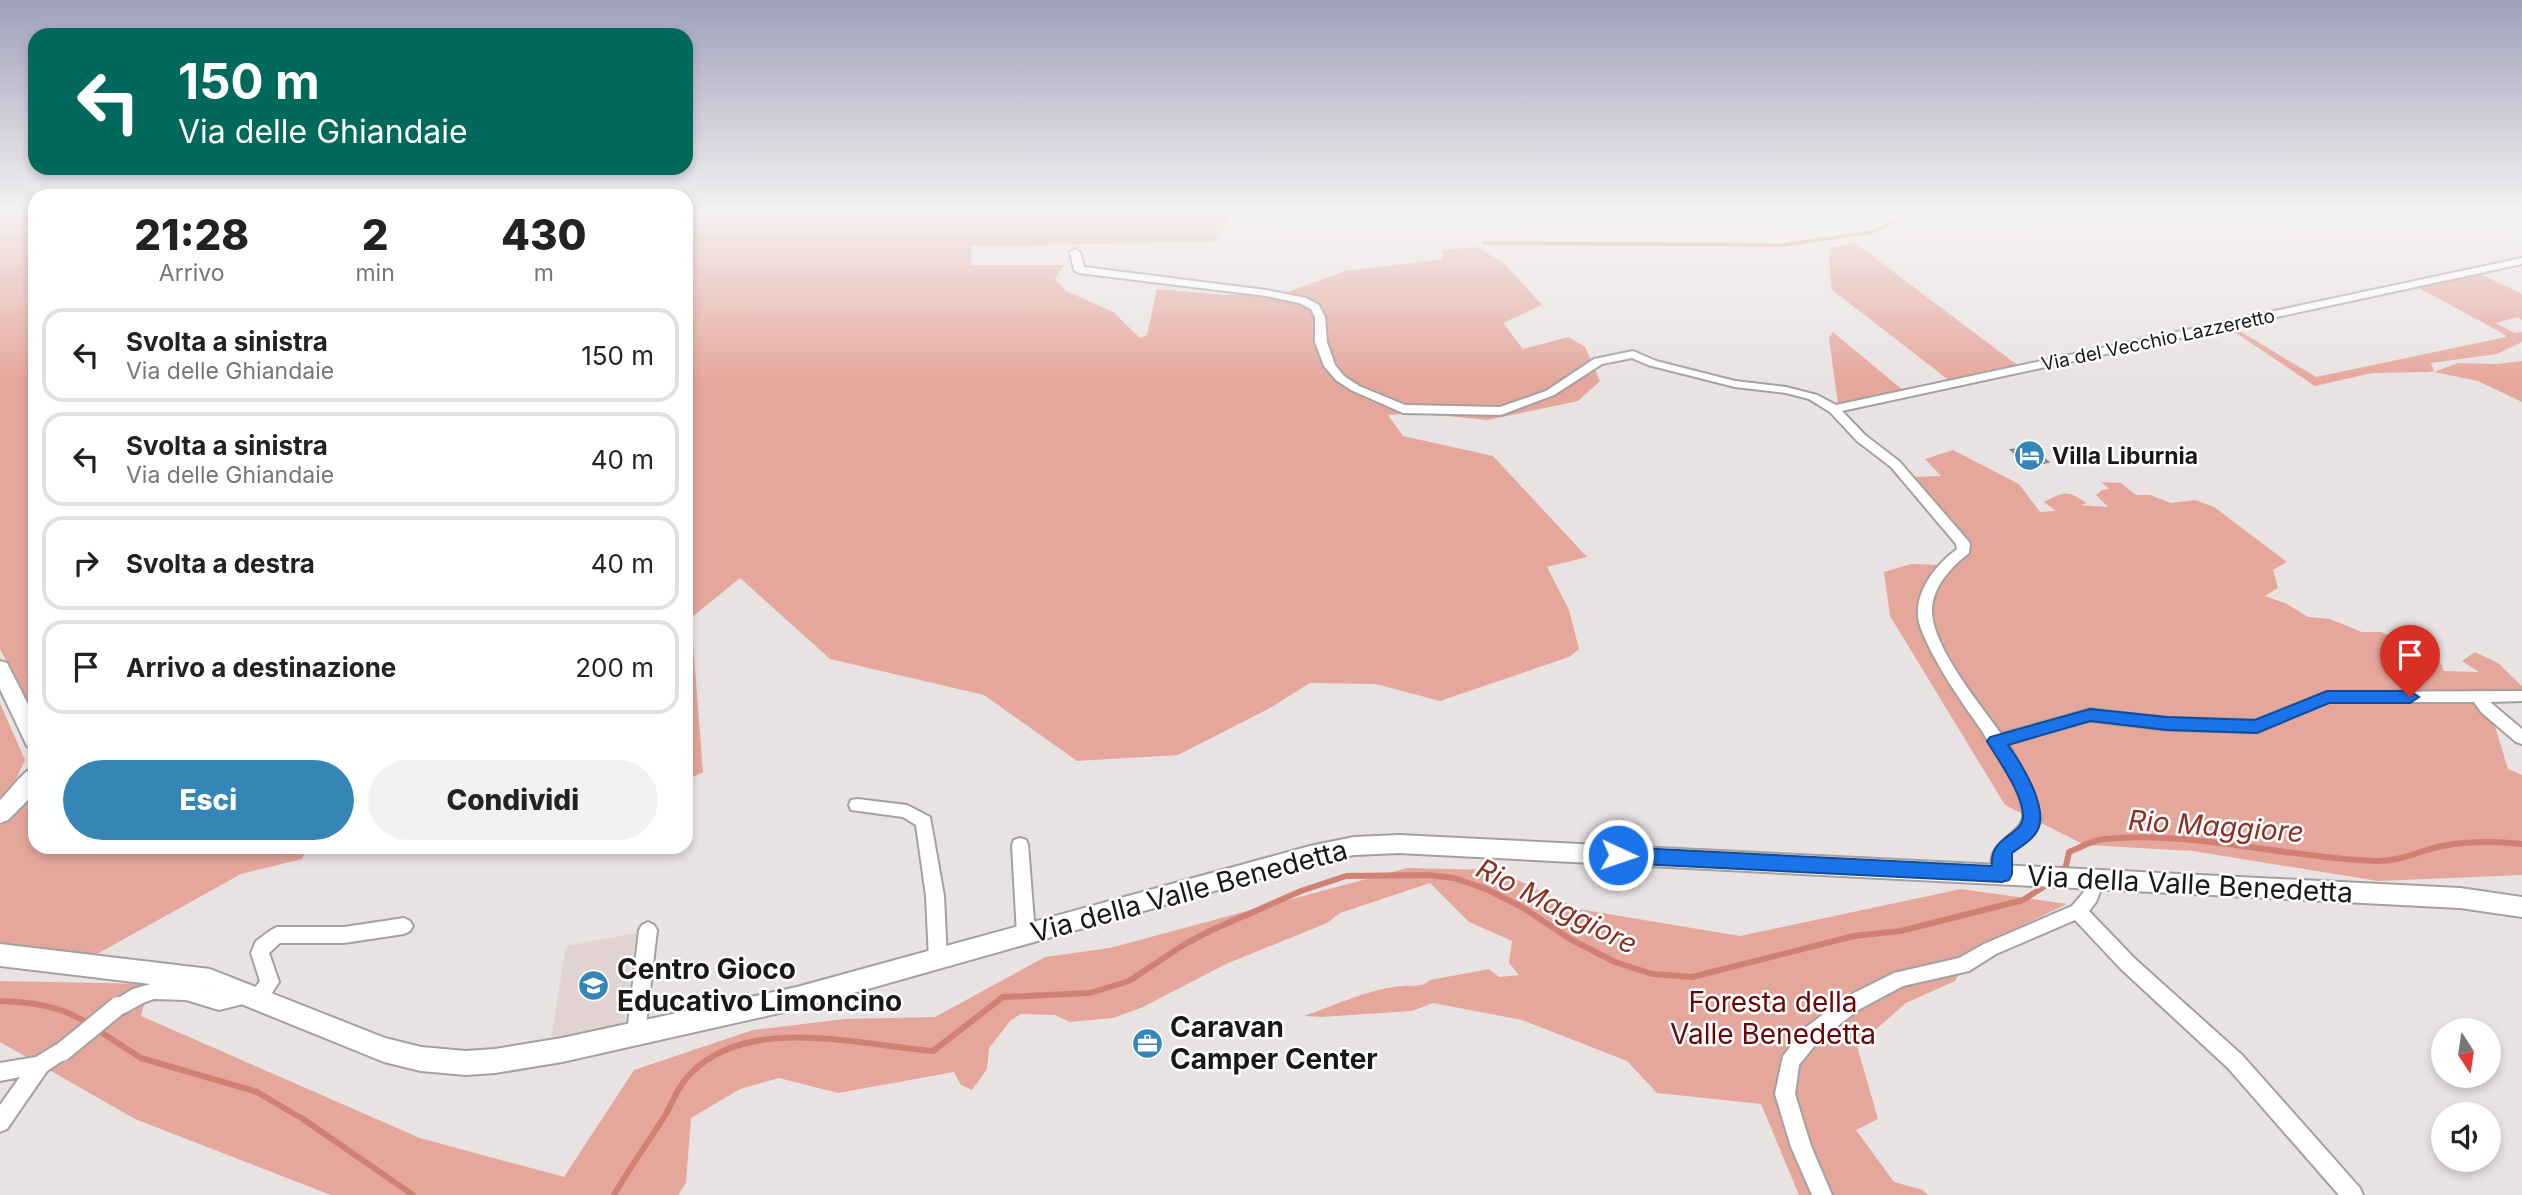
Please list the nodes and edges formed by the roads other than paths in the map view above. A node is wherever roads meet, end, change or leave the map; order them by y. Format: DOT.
graph roads {
  1 [pos="1079,270"];
  2 [pos="2481,270"];
  3 [pos="1834,409"];
  4 [pos="0,668"];
  5 [pos="2522,696"];
  6 [pos="2478,697"];
  7 [pos="28,726"];
  8 [pos="2522,738"];
  9 [pos="1996,741"];
  10 [pos="28,786"];
  11 [pos="857,805"];
  12 [pos="0,814"];
  13 [pos="1020,845"];
  14 [pos="2002,874"];
  15 [pos="2087,879"];
  16 [pos="2522,907"];
  17 [pos="2078,911"];
  18 [pos="404,926"];
  19 [pos="648,930"];
  20 [pos="1026,934"];
  21 [pos="0,955"];
  22 [pos="938,958"];
  23 [pos="253,996"];
  24 [pos="636,1033"];
  25 [pos="40,1065"];
  26 [pos="0,1072"];
  27 [pos="0,1122"];
  28 [pos="1822,1195"];
  29 [pos="2353,1195"];
  1 -- 3 [label="street"];
  2 -- 3 [label="street, Via del Vecchio Lazzeretto"];
  3 -- 9 [label="street"];
  4 -- 7 [label="main road"];
  5 -- 6 [label="street"];
  6 -- 8 [label="street"];
  6 -- 9 [label="street"];
  9 -- 14 [label="street"];
  10 -- 12 [label="main road"];
  11 -- 22 [label="street"];
  13 -- 20 [label="street"];
  14 -- 15 [label="main road, Via della Valle Benedetta"];
  14 -- 20 [label="main road, Via della Valle Benedetta"];
  15 -- 16 [label="main road, Via della Valle Benedetta"];
  15 -- 17 [label="street"];
  17 -- 28 [label="street"];
  17 -- 29 [label="street, Via della Valle Benedetta"];
  18 -- 23 [label="street"];
  19 -- 24 [label="street"];
  20 -- 22 [label="main road, Via della Valle Benedetta"];
  21 -- 23 [label="main road, Via della Valle Benedetta"];
  22 -- 24 [label="main road, Via della Valle Benedetta"];
  23 -- 24 [label="main road, Via della Valle Benedetta"];
  23 -- 25 [label="street, bridge"];
  25 -- 26 [label="street"];
  25 -- 27 [label="street"];
}
